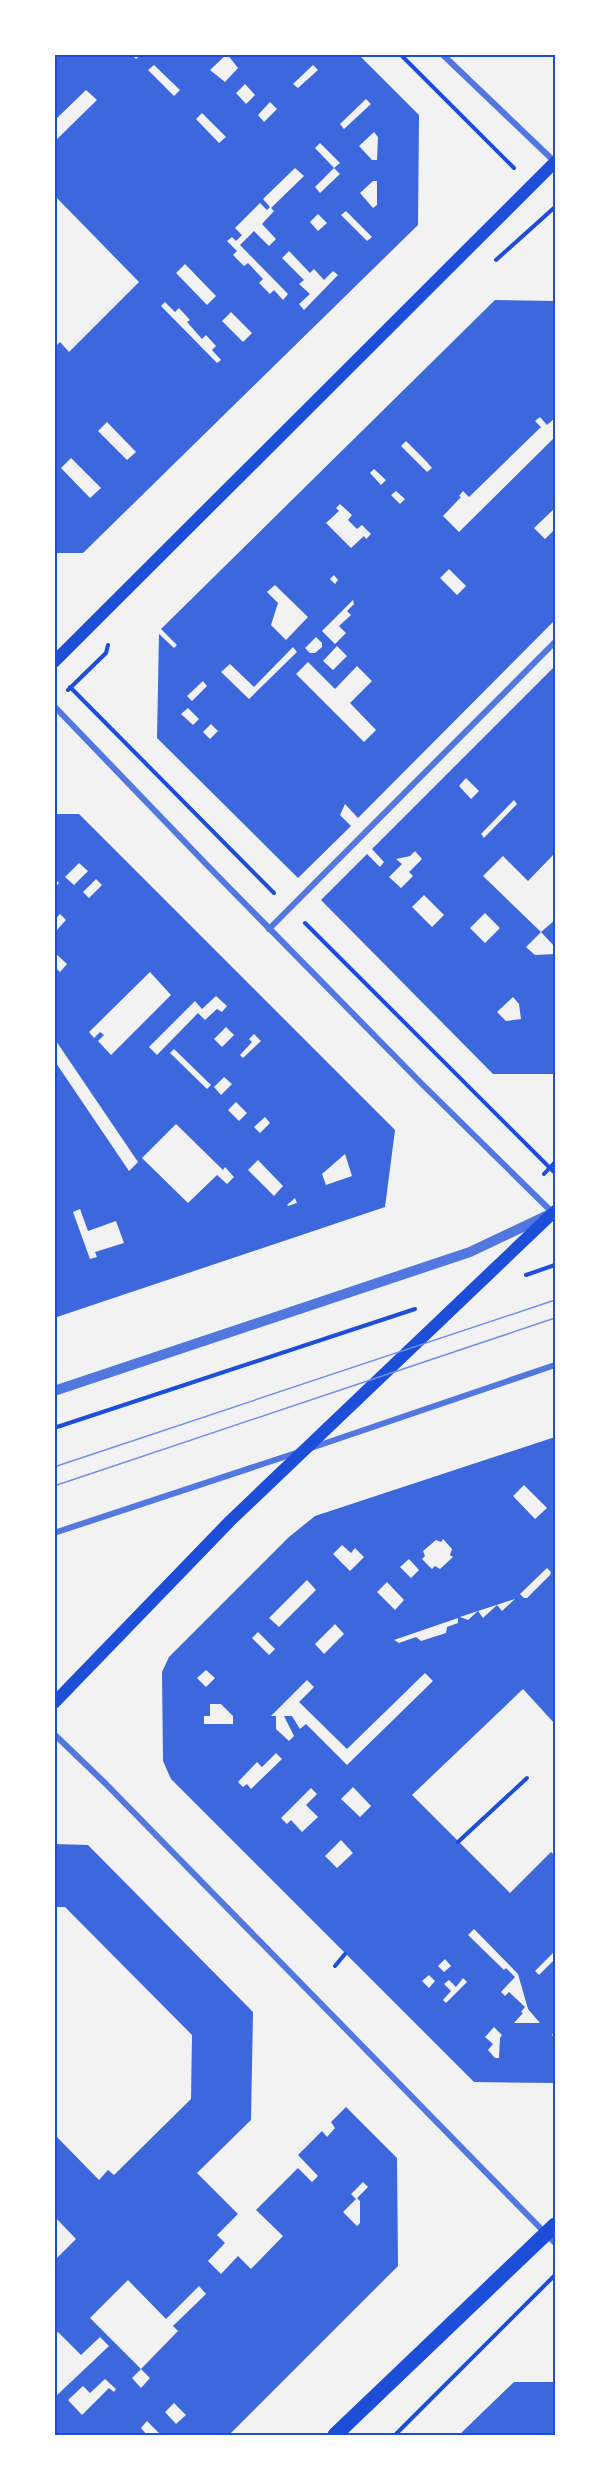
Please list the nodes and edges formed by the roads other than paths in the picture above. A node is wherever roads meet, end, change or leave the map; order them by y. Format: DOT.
graph roads {
  1 [pos="442,54"];
  2 [pos="555,162"];
  3 [pos="555,642"];
  4 [pos="54,662"];
  5 [pos="54,706"];
  6 [pos="269,929"];
  7 [pos="554,1213"];
  8 [pos="555,1365"];
  9 [pos="54,1391"];
  10 [pos="306,1450"];
  11 [pos="54,1533"];
  12 [pos="54,1703"];
  13 [pos="54,1734"];
  14 [pos="552,2234"];
  15 [pos="335,2435"];
  1 -- 2 [label="street"];
  2 -- 4 [label="main road"];
  3 -- 6 [label="street"];
  5 -- 6 [label="street"];
  6 -- 7 [label="street"];
  7 -- 9 [label="street"];
  7 -- 10 [label="main road"];
  8 -- 10 [label="street"];
  10 -- 11 [label="street"];
  10 -- 12 [label="main road"];
  13 -- 14 [label="street"];
  14 -- 15 [label="main road"];
}
